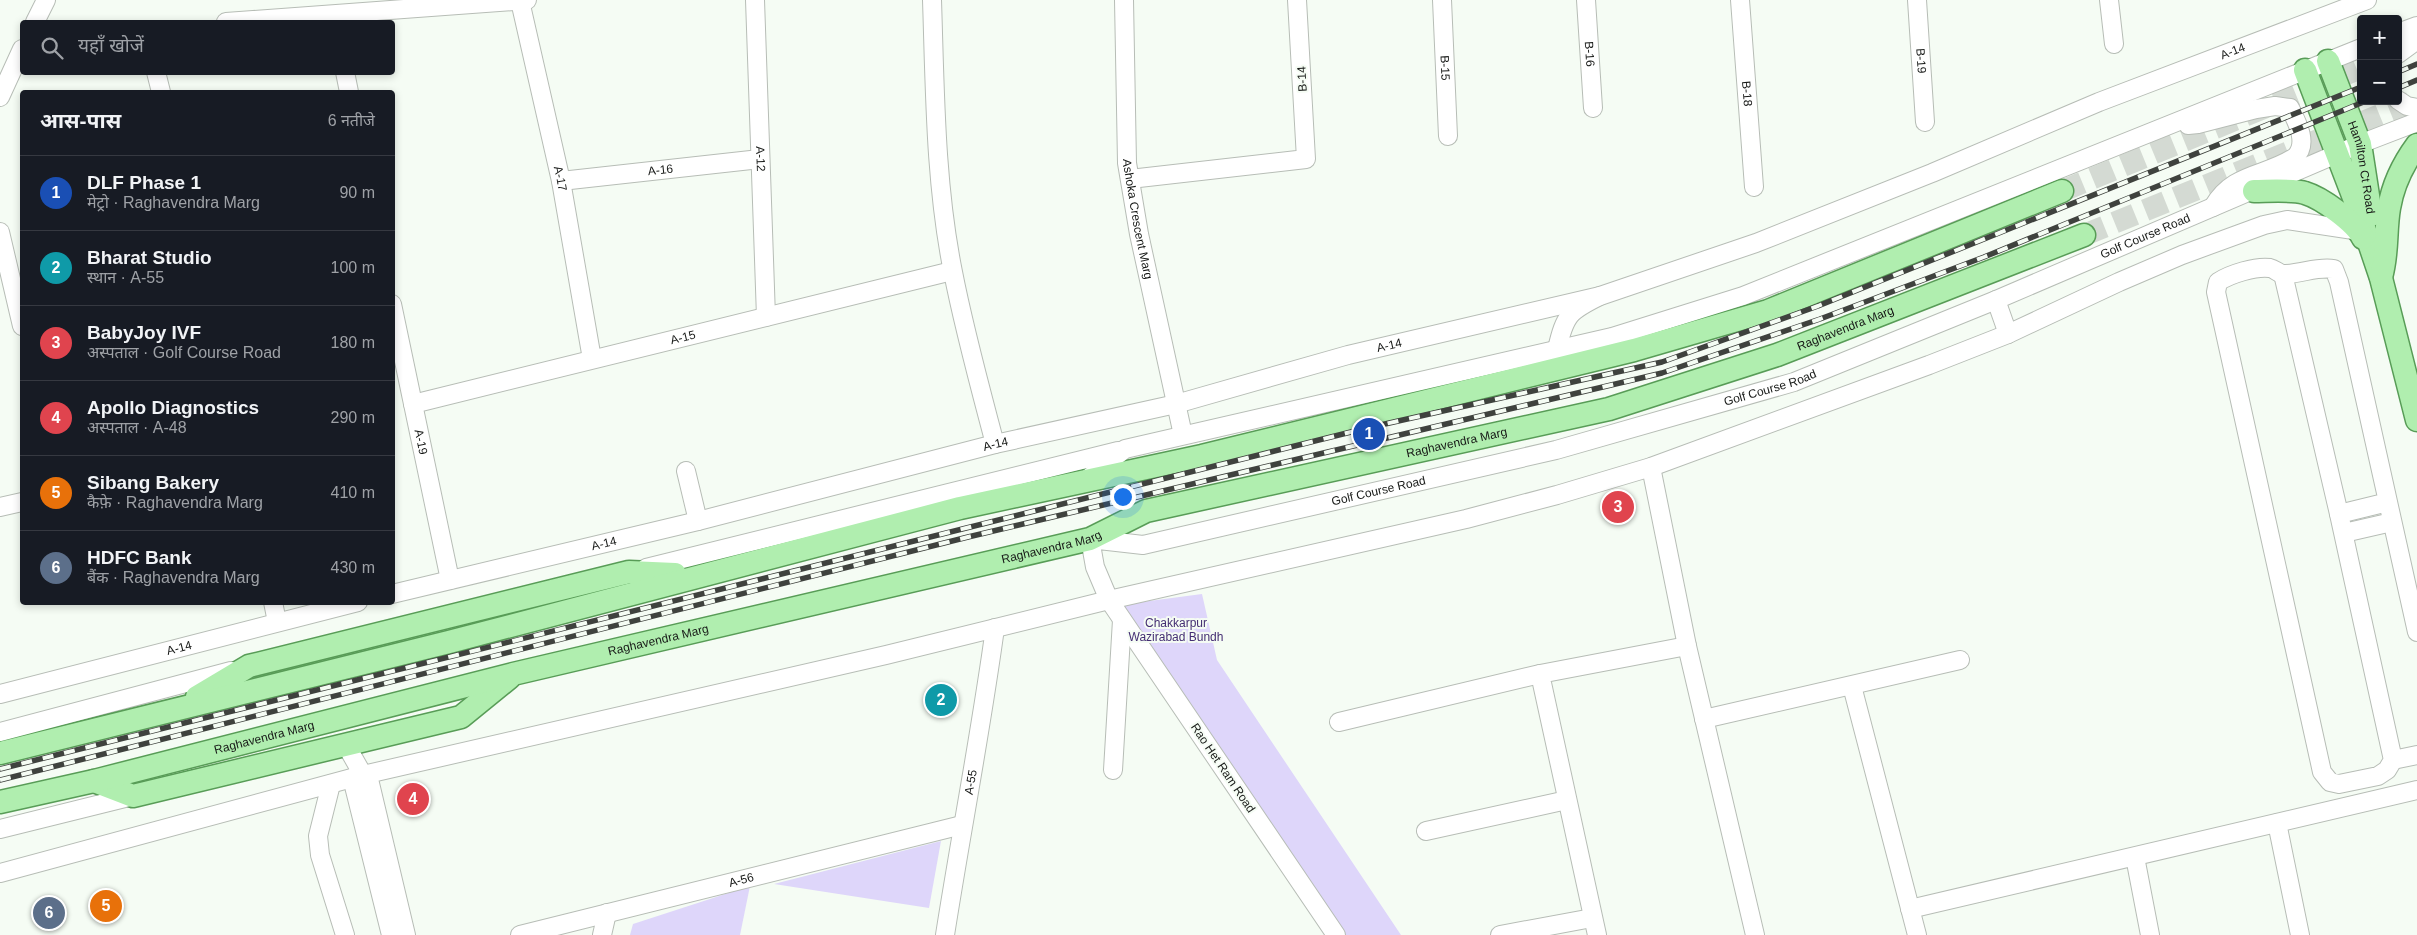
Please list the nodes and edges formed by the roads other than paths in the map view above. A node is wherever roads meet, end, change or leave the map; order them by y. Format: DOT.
graph roads {
  1 [pos="46,0"];
  2 [pos="524,0"];
  3 [pos="755,0"];
  4 [pos="932,0"];
  5 [pos="1124,0"];
  6 [pos="1297,0"];
  7 [pos="1442,0"];
  8 [pos="1586,0"];
  9 [pos="1740,0"];
  10 [pos="1917,0"];
  11 [pos="2109,0"];
  12 [pos="2367,0"];
  13 [pos="335,19"];
  14 [pos="36,20"];
  15 [pos="299,20"];
  16 [pos="2417,26"];
  17 [pos="2402,32"];
  18 [pos="2417,40"];
  19 [pos="2114,44"];
  20 [pos="2357,50"];
  21 [pos="2402,51"];
  22 [pos="20,53"];
  23 [pos="2328,61"];
  24 [pos="2305,70"];
  25 [pos="157,75"];
  26 [pos="346,75"];
  27 [pos="160,90"];
  28 [pos="350,90"];
  29 [pos="0,97"];
  30 [pos="2402,103"];
  31 [pos="1593,108"];
  32 [pos="2417,108"];
  33 [pos="2178,121"];
  34 [pos="1925,122"];
  35 [pos="2417,122"];
  36 [pos="1448,136"];
  37 [pos="2360,144"];
  38 [pos="2417,145"];
  39 [pos="2337,154"];
  40 [pos="760,159"];
  41 [pos="1130,179"];
  42 [pos="561,181"];
  43 [pos="1754,187"];
  44 [pos="2062,190"];
  45 [pos="2254,191"];
  46 [pos="2212,209"];
  47 [pos="0,232"];
  48 [pos="2360,232"];
  49 [pos="2084,235"];
  50 [pos="952,271"];
  51 [pos="2283,274"];
  52 [pos="2381,278"];
  53 [pos="1600,296"];
  54 [pos="1996,300"];
  55 [pos="20,317"];
  56 [pos="766,317"];
  57 [pos="395,318"];
  58 [pos="2008,334"];
  59 [pos="1557,349"];
  60 [pos="592,359"];
  61 [pos="413,404"];
  62 [pos="1176,404"];
  63 [pos="2417,420"];
  64 [pos="1183,435"];
  65 [pos="995,444"];
  66 [pos="1125,450"];
  67 [pos="1651,467"];
  68 [pos="686,472"];
  69 [pos="1084,481"];
  70 [pos="20,502"];
  71 [pos="2388,502"];
  72 [pos="0,507"];
  73 [pos="2340,514"];
  74 [pos="698,521"];
  75 [pos="2392,522"];
  76 [pos="2344,534"];
  77 [pos="1090,539"];
  78 [pos="629,572"];
  79 [pos="699,575"];
  80 [pos="450,580"];
  81 [pos="395,593"];
  82 [pos="1109,600"];
  83 [pos="274,605"];
  84 [pos="346,605"];
  85 [pos="1122,620"];
  86 [pos="277,622"];
  87 [pos="995,628"];
  88 [pos="2417,632"];
  89 [pos="1687,646"];
  90 [pos="1960,660"];
  91 [pos="249,666"];
  92 [pos="513,674"];
  93 [pos="1540,674"];
  94 [pos="1852,686"];
  95 [pos="0,694"];
  96 [pos="177,709"];
  97 [pos="1704,719"];
  98 [pos="1339,722"];
  99 [pos="0,732"];
  100 [pos="346,745"];
  101 [pos="0,753"];
  102 [pos="2417,755"];
  103 [pos="2393,760"];
  104 [pos="1114,770"];
  105 [pos="361,776"];
  106 [pos="94,781"];
  107 [pos="331,784"];
  108 [pos="2417,790"];
  109 [pos="133,796"];
  110 [pos="1566,800"];
  111 [pos="0,802"];
  112 [pos="2278,823"];
  113 [pos="962,825"];
  114 [pos="0,829"];
  115 [pos="1426,831"];
  116 [pos="2135,856"];
  117 [pos="0,873"];
  118 [pos="1910,909"];
  119 [pos="607,913"];
  120 [pos="1595,927"];
  121 [pos="345,935"];
  122 [pos="391,935"];
  123 [pos="406,935"];
  124 [pos="520,935"];
  125 [pos="602,935"];
  126 [pos="945,935"];
  127 [pos="1336,935"];
  128 [pos="1500,935"];
  129 [pos="1755,935"];
  130 [pos="1916,935"];
  131 [pos="2150,935"];
  132 [pos="2300,935"];
  1 -- 14 [label="street"];
  2 -- 13 [label="street"];
  2 -- 42 [label="street, A-17"];
  3 -- 40 [label="street, A-12"];
  4 -- 50 [label="street"];
  5 -- 41 [label="street, Ashoka Crescent Marg"];
  6 -- 41 [label="street, B-14"];
  7 -- 36 [label="street, B-15"];
  8 -- 31 [label="street, B-16"];
  9 -- 43 [label="street, B-18"];
  10 -- 34 [label="street, B-19"];
  11 -- 19 [label="street"];
  12 -- 53 [label="street, A-14"];
  13 -- 15 [label="street"];
  16 -- 17 [label="street"];
  18 -- 21 [label="street"];
  20 -- 23 [label="street"];
  22 -- 29 [label="street"];
  23 -- 24 [label="street"];
  23 -- 37 [label="main road, Hamilton Ct Road"];
  24 -- 33 [label="street"];
  24 -- 39 [label="main road, Hamilton Ct Road"];
  25 -- 27 [label="street"];
  26 -- 28 [label="street"];
  30 -- 32 [label="street"];
  33 -- 46 [label="street"];
  33 -- 59 [label="street"];
  35 -- 37 [label="street, Golf Course Road"];
  37 -- 39 [label="street, Golf Course Road"];
  37 -- 52 [label="main road, Hamilton Ct Road"];
  38 -- 52 [label="main road"];
  39 -- 45 [label="street, Golf Course Road"];
  39 -- 52 [label="main road, Hamilton Ct Road"];
  40 -- 42 [label="street, A-16"];
  40 -- 56 [label="street, A-12"];
  41 -- 62 [label="street, Ashoka Crescent Marg"];
  42 -- 60 [label="street, A-17"];
  44 -- 69 [label="main road"];
  45 -- 46 [label="street, Golf Course Road"];
  45 -- 48 [label="main road"];
  46 -- 54 [label="street, Golf Course Road"];
  47 -- 55 [label="street"];
  48 -- 52 [label="main road"];
  48 -- 58 [label="street"];
  49 -- 77 [label="main road, Raghavendra Marg"];
  50 -- 56 [label="street, A-15"];
  50 -- 65 [label="street"];
  51 -- 71 [label="street"];
  51 -- 73 [label="street"];
  51 -- 103 [label="street"];
  52 -- 63 [label="main road, Hamilton Ct Road"];
  53 -- 59 [label="street"];
  53 -- 62 [label="street, A-14"];
  54 -- 58 [label="street"];
  54 -- 77 [label="street, Golf Course Road"];
  56 -- 60 [label="street, A-15"];
  57 -- 61 [label="street, A-19"];
  58 -- 67 [label="street"];
  59 -- 64 [label="street"];
  60 -- 61 [label="street, A-15"];
  61 -- 80 [label="street, A-19"];
  62 -- 64 [label="street, Ashoka Crescent Marg"];
  62 -- 65 [label="street, A-14"];
  64 -- 66 [label="street"];
  65 -- 74 [label="street, A-14"];
  66 -- 69 [label="street"];
  66 -- 78 [label="street"];
  67 -- 82 [label="street"];
  67 -- 89 [label="street"];
  68 -- 74 [label="street"];
  69 -- 79 [label="main road"];
  70 -- 72 [label="street"];
  71 -- 73 [label="street"];
  71 -- 75 [label="street"];
  73 -- 76 [label="street"];
  74 -- 80 [label="street, A-14"];
  75 -- 76 [label="street"];
  75 -- 88 [label="street"];
  76 -- 103 [label="street"];
  77 -- 82 [label="street, Rao Het Ram Road"];
  77 -- 92 [label="main road, Raghavendra Marg"];
  78 -- 79 [label="main road"];
  78 -- 91 [label="main road"];
  79 -- 96 [label="main road"];
  80 -- 81 [label="street, A-14"];
  82 -- 85 [label="street, Rao Het Ram Road"];
  82 -- 87 [label="street"];
  83 -- 86 [label="street"];
  84 -- 86 [label="street, A-14"];
  85 -- 104 [label="street"];
  85 -- 127 [label="street, Rao Het Ram Road"];
  86 -- 95 [label="street, A-14"];
  87 -- 105 [label="street"];
  87 -- 113 [label="street, A-55"];
  89 -- 93 [label="street"];
  89 -- 97 [label="street"];
  90 -- 94 [label="street"];
  91 -- 96 [label="main road"];
  91 -- 99 [label="street"];
  92 -- 100 [label="main road"];
  92 -- 106 [label="main road, Raghavendra Marg"];
  93 -- 98 [label="street"];
  93 -- 110 [label="street"];
  94 -- 97 [label="street"];
  94 -- 118 [label="street"];
  96 -- 101 [label="main road"];
  97 -- 129 [label="street"];
  100 -- 105 [label="street"];
  100 -- 109 [label="main road"];
  102 -- 103 [label="street"];
  105 -- 107 [label="street"];
  105 -- 122 [label="street"];
  105 -- 123 [label="street"];
  106 -- 109 [label="main road"];
  106 -- 111 [label="main road, Raghavendra Marg"];
  107 -- 117 [label="street"];
  107 -- 121 [label="street"];
  108 -- 112 [label="street"];
  109 -- 114 [label="street"];
  110 -- 115 [label="street"];
  110 -- 120 [label="street"];
  112 -- 116 [label="street"];
  112 -- 132 [label="street"];
  113 -- 119 [label="street, A-56"];
  113 -- 126 [label="street, A-55"];
  116 -- 118 [label="street"];
  116 -- 131 [label="street"];
  118 -- 130 [label="street"];
  119 -- 124 [label="street, A-56"];
  119 -- 125 [label="street"];
  120 -- 128 [label="street"];
}
